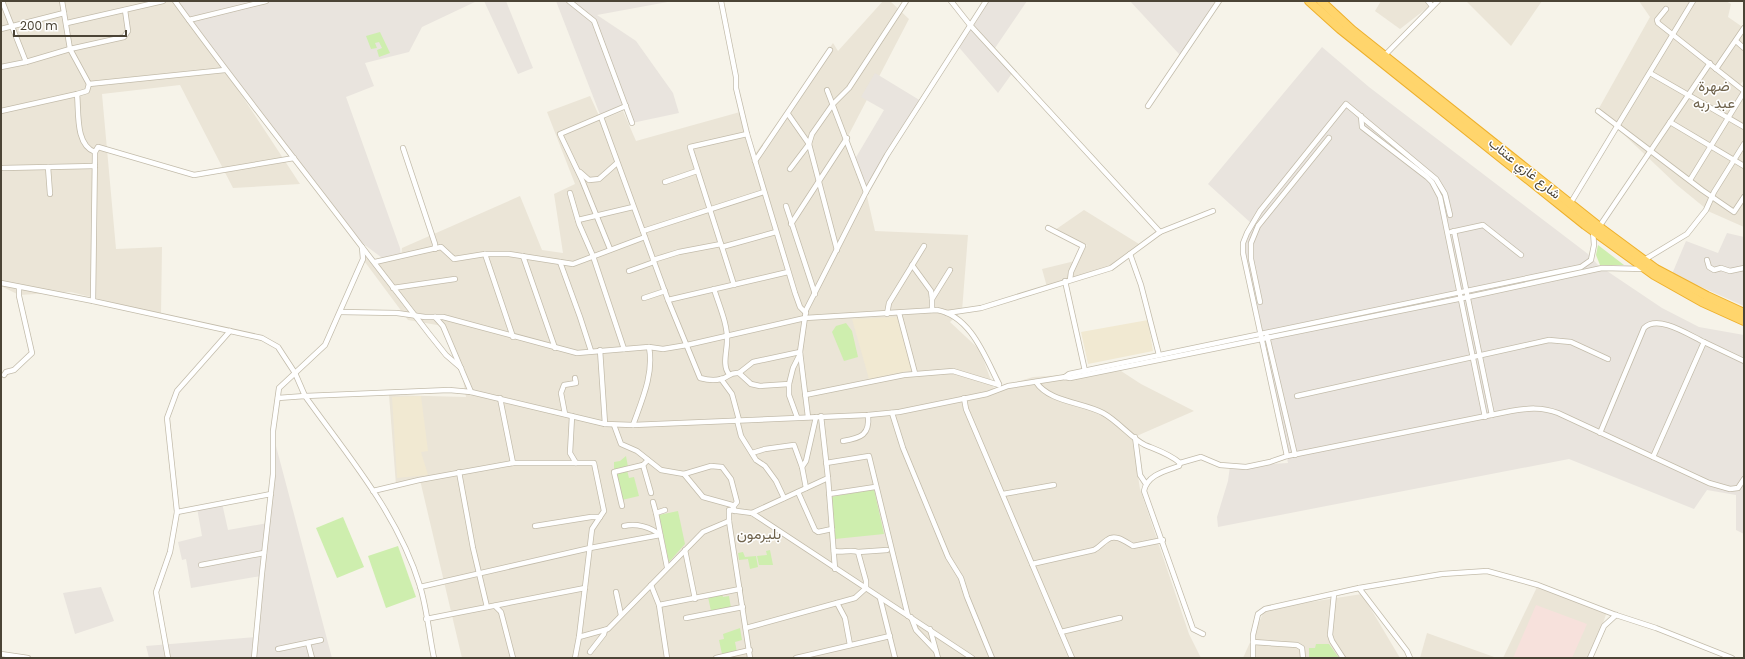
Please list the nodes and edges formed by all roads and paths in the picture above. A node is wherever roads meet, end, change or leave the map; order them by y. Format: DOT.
graph roads {
  1 [pos="2,1"];
  2 [pos="62,1"];
  3 [pos="163,1"];
  4 [pos="175,1"];
  5 [pos="266,1"];
  6 [pos="569,1"];
  7 [pos="721,1"];
  8 [pos="906,1"];
  9 [pos="951,1"];
  10 [pos="986,1"];
  11 [pos="1219,1"];
  12 [pos="1308,1"];
  13 [pos="1321,1"];
  14 [pos="1428,1"];
  15 [pos="1438,1"];
  16 [pos="1691,2"];
  17 [pos="1432,6"];
  18 [pos="1666,9"];
  19 [pos="125,10"];
  20 [pos="64,13"];
  21 [pos="189,20"];
  22 [pos="67,23"];
  23 [pos="970,25"];
  24 [pos="12,26"];
  25 [pos="1744,28"];
  26 [pos="1,29"];
  27 [pos="1674,36"];
  28 [pos="1736,41"];
  29 [pos="1744,48"];
  30 [pos="70,49"];
  31 [pos="830,50"];
  32 [pos="1384,56"];
  33 [pos="26,62"];
  34 [pos="1710,63"];
  35 [pos="1,67"];
  36 [pos="1716,69"];
  37 [pos="225,70"];
  38 [pos="1650,73"];
  39 [pos="89,84"];
  40 [pos="827,90"];
  41 [pos="1744,92"];
  42 [pos="77,94"];
  43 [pos="1688,95"];
  44 [pos="832,104"];
  45 [pos="626,106"];
  46 [pos="1148,106"];
  47 [pos="1,111"];
  48 [pos="1598,111"];
  49 [pos="788,114"];
  50 [pos="1361,116"];
  51 [pos="600,117"];
  52 [pos="1728,118"];
  53 [pos="1670,122"];
  54 [pos="632,123"];
  55 [pos="1617,127"];
  56 [pos="1744,128"];
  57 [pos="747,134"];
  58 [pos="847,138"];
  59 [pos="1329,138"];
  60 [pos="1488,143"];
  61 [pos="809,144"];
  62 [pos="1744,144"];
  63 [pos="1711,146"];
  64 [pos="403,148"];
  65 [pos="1650,151"];
  66 [pos="95,152"];
  67 [pos="294,158"];
  68 [pos="1734,159"];
  69 [pos="755,161"];
  70 [pos="617,163"];
  71 [pos="95,166"];
  72 [pos="1744,166"];
  73 [pos="48,167"];
  74 [pos="3,168"];
  75 [pos="790,169"];
  76 [pos="578,171"];
  77 [pos="697,171"];
  78 [pos="1690,180"];
  79 [pos="819,181"];
  80 [pos="665,182"];
  81 [pos="764,192"];
  82 [pos="866,192"];
  83 [pos="570,193"];
  84 [pos="50,194"];
  85 [pos="1711,197"];
  86 [pos="1744,197"];
  87 [pos="1570,204"];
  88 [pos="786,206"];
  89 [pos="633,207"];
  90 [pos="710,209"];
  91 [pos="1213,211"];
  92 [pos="597,215"];
  93 [pos="1450,215"];
  94 [pos="578,220"];
  95 [pos="791,224"];
  96 [pos="1048,228"];
  97 [pos="1596,229"];
  98 [pos="643,231"];
  99 [pos="1454,231"];
  100 [pos="776,232"];
  101 [pos="1160,232"];
  102 [pos="1448,232"];
  103 [pos="645,237"];
  104 [pos="722,245"];
  105 [pos="924,246"];
  106 [pos="362,248"];
  107 [pos="435,249"];
  108 [pos="610,249"];
  109 [pos="837,250"];
  110 [pos="485,254"];
  111 [pos="1130,254"];
  112 [pos="1521,255"];
  113 [pos="522,256"];
  114 [pos="593,256"];
  115 [pos="1591,260"];
  116 [pos="1644,260"];
  117 [pos="1707,260"];
  118 [pos="654,261"];
  119 [pos="375,262"];
  120 [pos="560,262"];
  121 [pos="912,265"];
  122 [pos="1744,268"];
  123 [pos="1597,269"];
  124 [pos="1645,269"];
  125 [pos="950,270"];
  126 [pos="629,271"];
  127 [pos="1253,271"];
  128 [pos="788,272"];
  129 [pos="1247,272"];
  130 [pos="1554,272"];
  131 [pos="1555,278"];
  132 [pos="455,279"];
  133 [pos="1068,281"];
  134 [pos="1514,281"];
  135 [pos="1,283"];
  136 [pos="734,285"];
  137 [pos="19,287"];
  138 [pos="1516,287"];
  139 [pos="393,288"];
  140 [pos="714,290"];
  141 [pos="665,291"];
  142 [pos="1466,292"];
  143 [pos="1460,293"];
  144 [pos="814,294"];
  145 [pos="1468,297"];
  146 [pos="644,298"];
  147 [pos="1461,298"];
  148 [pos="932,299"];
  149 [pos="668,300"];
  150 [pos="93,301"];
  151 [pos="1260,302"];
  152 [pos="932,310"];
  153 [pos="340,312"];
  154 [pos="899,313"];
  155 [pos="947,313"];
  156 [pos="1376,313"];
  157 [pos="1744,313"];
  158 [pos="887,314"];
  159 [pos="416,315"];
  160 [pos="805,316"];
  161 [pos="436,317"];
  162 [pos="1345,320"];
  163 [pos="1744,321"];
  164 [pos="230,331"];
  165 [pos="1266,332"];
  166 [pos="1259,334"];
  167 [pos="727,335"];
  168 [pos="513,337"];
  169 [pos="1268,338"];
  170 [pos="1260,340"];
  171 [pos="1704,342"];
  172 [pos="687,345"];
  173 [pos="649,347"];
  174 [pos="555,348"];
  175 [pos="624,349"];
  176 [pos="591,350"];
  177 [pos="600,350"];
  178 [pos="800,352"];
  179 [pos="1159,355"];
  180 [pos="1480,356"];
  181 [pos="1473,358"];
  182 [pos="1152,359"];
  183 [pos="1608,359"];
  184 [pos="1744,360"];
  185 [pos="461,368"];
  186 [pos="1084,371"];
  187 [pos="739,372"];
  188 [pos="295,373"];
  189 [pos="915,373"];
  190 [pos="729,374"];
  191 [pos="4,375"];
  192 [pos="1064,377"];
  193 [pos="575,378"];
  194 [pos="721,379"];
  195 [pos="1036,382"];
  196 [pos="790,384"];
  197 [pos="999,384"];
  198 [pos="1004,388"];
  199 [pos="471,392"];
  200 [pos="805,395"];
  201 [pos="305,396"];
  202 [pos="1282,396"];
  203 [pos="1297,396"];
  204 [pos="278,398"];
  205 [pos="500,398"];
  206 [pos="964,398"];
  207 [pos="1274,398"];
  208 [pos="892,413"];
  209 [pos="565,414"];
  210 [pos="868,415"];
  211 [pos="1492,415"];
  212 [pos="572,416"];
  213 [pos="821,416"];
  214 [pos="797,417"];
  215 [pos="808,417"];
  216 [pos="816,417"];
  217 [pos="1485,417"];
  218 [pos="738,420"];
  219 [pos="605,424"];
  220 [pos="614,425"];
  221 [pos="633,425"];
  222 [pos="1600,433"];
  223 [pos="1135,438"];
  224 [pos="843,441"];
  225 [pos="752,453"];
  226 [pos="1295,455"];
  227 [pos="1287,456"];
  228 [pos="1653,457"];
  229 [pos="648,460"];
  230 [pos="513,463"];
  231 [pos="576,463"];
  232 [pos="826,463"];
  233 [pos="1180,463"];
  234 [pos="643,465"];
  235 [pos="802,467"];
  236 [pos="459,472"];
  237 [pos="684,474"];
  238 [pos="828,478"];
  239 [pos="1744,479"];
  240 [pos="1146,484"];
  241 [pos="1054,485"];
  242 [pos="875,487"];
  243 [pos="806,488"];
  244 [pos="373,491"];
  245 [pos="798,492"];
  246 [pos="651,493"];
  247 [pos="271,494"];
  248 [pos="829,494"];
  249 [pos="1003,494"];
  250 [pos="784,498"];
  251 [pos="653,502"];
  252 [pos="622,506"];
  253 [pos="734,509"];
  254 [pos="665,510"];
  255 [pos="177,512"];
  256 [pos="656,513"];
  257 [pos="752,513"];
  258 [pos="600,517"];
  259 [pos="729,522"];
  260 [pos="535,526"];
  261 [pos="624,526"];
  262 [pos="832,529"];
  263 [pos="660,535"];
  264 [pos="1163,540"];
  265 [pos="590,548"];
  266 [pos="685,550"];
  267 [pos="887,550"];
  268 [pos="834,551"];
  269 [pos="858,552"];
  270 [pos="264,554"];
  271 [pos="1032,564"];
  272 [pos="201,565"];
  273 [pos="667,567"];
  274 [pos="835,569"];
  275 [pos="479,573"];
  276 [pos="651,585"];
  277 [pos="420,587"];
  278 [pos="585,588"];
  279 [pos="866,588"];
  280 [pos="1359,588"];
  281 [pos="740,589"];
  282 [pos="616,592"];
  283 [pos="1334,594"];
  284 [pos="880,598"];
  285 [pos="695,599"];
  286 [pos="837,603"];
  287 [pos="659,605"];
  288 [pos="495,606"];
  289 [pos="487,607"];
  290 [pos="743,607"];
  291 [pos="621,615"];
  292 [pos="909,616"];
  293 [pos="1616,616"];
  294 [pos="686,618"];
  295 [pos="1120,618"];
  296 [pos="426,620"];
  297 [pos="746,628"];
  298 [pos="930,629"];
  299 [pos="605,630"];
  300 [pos="1061,632"];
  301 [pos="1203,634"];
  302 [pos="890,636"];
  303 [pos="579,637"];
  304 [pos="321,640"];
  305 [pos="1253,642"];
  306 [pos="308,643"];
  307 [pos="850,645"];
  308 [pos="278,649"];
  309 [pos="750,650"];
  310 [pos="936,651"];
  311 [pos="590,652"];
  312 [pos="1,654"];
  313 [pos="966,656"];
  314 [pos="28,658"];
  315 [pos="168,658"];
  316 [pos="254,658"];
  317 [pos="312,658"];
  318 [pos="434,658"];
  319 [pos="513,658"];
  320 [pos="575,658"];
  321 [pos="667,658"];
  322 [pos="716,658"];
  323 [pos="750,658"];
  324 [pos="796,658"];
  325 [pos="895,658"];
  326 [pos="938,658"];
  327 [pos="972,658"];
  328 [pos="992,658"];
  329 [pos="1072,658"];
  330 [pos="1253,658"];
  331 [pos="1303,658"];
  332 [pos="1343,658"];
  333 [pos="1410,658"];
  334 [pos="1590,658"];
  335 [pos="1732,658"];
  1 -- 24 [label="street"];
  2 -- 20 [label="street"];
  3 -- 19 [label="street"];
  4 -- 21 [label="street"];
  5 -- 21 [label="street"];
  6 -- 45 [label="street"];
  7 -- 57 [label="street"];
  8 -- 44 [label="street"];
  9 -- 23 [label="street"];
  10 -- 23 [label="street"];
  11 -- 46 [label="street"];
  12 -- 60 [label="highway"];
  13 -- 32 [label="highway, شارع غازي عنتاب"];
  14 -- 17 [label="street"];
  15 -- 17 [label="street"];
  16 -- 27 [label="street"];
  17 -- 32 [label="street"];
  18 -- 27 [label="street"];
  19 -- 22 [label="street"];
  19 -- 30 [label="street"];
  20 -- 22 [label="street"];
  20 -- 24 [label="street"];
  21 -- 37 [label="street"];
  22 -- 30 [label="street"];
  23 -- 82 [label="street"];
  23 -- 101 [label="street"];
  24 -- 26 [label="street"];
  24 -- 33 [label="street"];
  25 -- 28 [label="street"];
  27 -- 34 [label="street"];
  27 -- 38 [label="street"];
  28 -- 29 [label="street"];
  28 -- 36 [label="street"];
  30 -- 33 [label="street"];
  30 -- 39 [label="street"];
  31 -- 49 [label="street"];
  32 -- 60 [label="highway, شارع غازي عنتاب"];
  33 -- 35 [label="street"];
  34 -- 36 [label="street"];
  34 -- 43 [label="street"];
  36 -- 41 [label="street"];
  37 -- 39 [label="street"];
  37 -- 67 [label="street"];
  38 -- 43 [label="street"];
  38 -- 55 [label="street"];
  39 -- 42 [label="street"];
  40 -- 44 [label="street"];
  41 -- 52 [label="street"];
  42 -- 47 [label="street"];
  42 -- 66 [label="street"];
  43 -- 52 [label="street"];
  43 -- 53 [label="street"];
  44 -- 58 [label="street"];
  44 -- 61 [label="street"];
  45 -- 51 [label="street"];
  45 -- 54 [label="street"];
  48 -- 55 [label="street"];
  49 -- 61 [label="street"];
  49 -- 69 [label="street"];
  50 -- 93 [label="street"];
  50 -- 102 [label="street"];
  50 -- 129 [label="street"];
  51 -- 70 [label="street"];
  51 -- 76 [label="street"];
  52 -- 56 [label="street"];
  52 -- 63 [label="street"];
  53 -- 63 [label="street"];
  53 -- 65 [label="street"];
  55 -- 65 [label="street"];
  55 -- 87 [label="street"];
  57 -- 69 [label="street"];
  57 -- 77 [label="street"];
  58 -- 79 [label="street"];
  58 -- 82 [label="street"];
  59 -- 127 [label="street"];
  60 -- 87 [label="highway, شارع غازي عنتاب"];
  60 -- 97 [label="highway"];
  61 -- 75 [label="street"];
  61 -- 79 [label="street"];
  62 -- 68 [label="street"];
  63 -- 68 [label="street"];
  63 -- 78 [label="street"];
  64 -- 107 [label="street"];
  65 -- 78 [label="street"];
  65 -- 97 [label="street"];
  66 -- 67 [label="street"];
  66 -- 71 [label="street"];
  67 -- 106 [label="street"];
  68 -- 72 [label="street"];
  68 -- 85 [label="street"];
  69 -- 81 [label="street"];
  70 -- 76 [label="street"];
  70 -- 89 [label="street"];
  71 -- 73 [label="street"];
  71 -- 150 [label="street"];
  73 -- 74 [label="street"];
  73 -- 84 [label="street"];
  76 -- 92 [label="street"];
  77 -- 80 [label="street"];
  77 -- 90 [label="street"];
  78 -- 85 [label="street"];
  79 -- 95 [label="street"];
  79 -- 109 [label="street"];
  81 -- 90 [label="street"];
  81 -- 100 [label="street"];
  82 -- 109 [label="street"];
  83 -- 94 [label="street"];
  85 -- 86 [label="street"];
  85 -- 116 [label="street"];
  87 -- 97 [label="highway, شارع غازي عنتاب"];
  88 -- 95 [label="street"];
  89 -- 92 [label="street"];
  89 -- 98 [label="street"];
  90 -- 98 [label="street"];
  90 -- 104 [label="street"];
  91 -- 101 [label="street"];
  92 -- 94 [label="street"];
  92 -- 108 [label="street"];
  94 -- 114 [label="street"];
  95 -- 144 [label="street"];
  96 -- 133 [label="street"];
  97 -- 115 [label="street"];
  97 -- 116 [label="highway, شارع غازي عنتاب"];
  97 -- 124 [label="highway"];
  98 -- 103 [label="street"];
  99 -- 102 [label="street"];
  99 -- 112 [label="street"];
  99 -- 142 [label="street"];
  100 -- 104 [label="street"];
  100 -- 128 [label="street"];
  101 -- 111 [label="street"];
  102 -- 143 [label="street"];
  103 -- 108 [label="street"];
  103 -- 118 [label="street"];
  104 -- 118 [label="street"];
  104 -- 136 [label="street"];
  105 -- 121 [label="street"];
  106 -- 119 [label="street"];
  106 -- 153 [label="street"];
  107 -- 110 [label="street"];
  107 -- 119 [label="street"];
  108 -- 114 [label="street"];
  109 -- 144 [label="street"];
  110 -- 113 [label="street"];
  110 -- 168 [label="street"];
  111 -- 133 [label="street"];
  111 -- 179 [label="street"];
  113 -- 120 [label="street"];
  113 -- 174 [label="street"];
  114 -- 120 [label="street"];
  114 -- 175 [label="street"];
  115 -- 123 [label="street"];
  115 -- 130 [label="street"];
  116 -- 157 [label="highway, شارع غازي عنتاب"];
  117 -- 122 [label="street"];
  118 -- 126 [label="street"];
  118 -- 141 [label="street"];
  119 -- 139 [label="street"];
  120 -- 176 [label="street"];
  121 -- 148 [label="street"];
  121 -- 158 [label="street"];
  123 -- 124 [label="street"];
  123 -- 131 [label="street"];
  124 -- 163 [label="highway"];
  125 -- 148 [label="street"];
  127 -- 129 [label="street"];
  127 -- 151 [label="street"];
  128 -- 136 [label="street"];
  128 -- 160 [label="street"];
  129 -- 166 [label="street"];
  130 -- 131 [label="street"];
  130 -- 134 [label="street"];
  131 -- 138 [label="street"];
  132 -- 139 [label="street"];
  133 -- 155 [label="street"];
  133 -- 186 [label="street"];
  134 -- 138 [label="street"];
  134 -- 142 [label="street"];
  135 -- 137 [label="street"];
  136 -- 140 [label="street"];
  137 -- 150 [label="street"];
  137 -- 191 [label="street"];
  138 -- 145 [label="street"];
  139 -- 159 [label="street"];
  140 -- 149 [label="street"];
  140 -- 167 [label="street"];
  141 -- 146 [label="street"];
  141 -- 149 [label="street"];
  142 -- 143 [label="street"];
  142 -- 145 [label="street"];
  143 -- 147 [label="street"];
  143 -- 156 [label="street"];
  144 -- 160 [label="street"];
  145 -- 147 [label="street"];
  145 -- 180 [label="street"];
  147 -- 156 [label="street"];
  147 -- 181 [label="street"];
  148 -- 152 [label="street"];
  149 -- 172 [label="street"];
  150 -- 164 [label="street"];
  152 -- 154 [label="street"];
  152 -- 155 [label="street"];
  153 -- 159 [label="street"];
  153 -- 188 [label="street"];
  154 -- 158 [label="street"];
  154 -- 189 [label="street"];
  155 -- 197 [label="street"];
  156 -- 162 [label="street"];
  158 -- 160 [label="street"];
  159 -- 161 [label="street"];
  159 -- 185 [label="street"];
  160 -- 167 [label="street"];
  160 -- 178 [label="street"];
  161 -- 168 [label="street"];
  161 -- 185 [label="street"];
  162 -- 165 [label="street"];
  162 -- 169 [label="street"];
  164 -- 188 [label="street"];
  164 -- 255 [label="street"];
  165 -- 166 [label="street"];
  165 -- 169 [label="street"];
  166 -- 170 [label="street"];
  166 -- 179 [label="street"];
  167 -- 172 [label="street"];
  167 -- 190 [label="street"];
  168 -- 174 [label="street"];
  169 -- 170 [label="street"];
  169 -- 202 [label="street"];
  170 -- 182 [label="street"];
  170 -- 207 [label="street"];
  171 -- 184 [label="street"];
  171 -- 222 [label="street"];
  171 -- 228 [label="street"];
  172 -- 173 [label="street"];
  172 -- 194 [label="street"];
  173 -- 175 [label="street"];
  173 -- 221 [label="street"];
  174 -- 176 [label="street"];
  175 -- 177 [label="street"];
  176 -- 177 [label="street"];
  177 -- 219 [label="street"];
  178 -- 187 [label="street"];
  178 -- 196 [label="street"];
  178 -- 200 [label="street"];
  179 -- 182 [label="street"];
  180 -- 181 [label="street"];
  180 -- 183 [label="street"];
  180 -- 211 [label="street"];
  181 -- 203 [label="street"];
  181 -- 217 [label="street"];
  182 -- 186 [label="street"];
  182 -- 192 [label="street"];
  185 -- 199 [label="street"];
  186 -- 192 [label="street"];
  187 -- 190 [label="street"];
  187 -- 196 [label="street"];
  188 -- 201 [label="street"];
  188 -- 204 [label="street"];
  189 -- 197 [label="street"];
  189 -- 200 [label="street"];
  190 -- 194 [label="street"];
  192 -- 195 [label="street"];
  193 -- 209 [label="street"];
  194 -- 218 [label="street"];
  195 -- 198 [label="street"];
  195 -- 223 [label="street"];
  196 -- 214 [label="street"];
  197 -- 198 [label="street"];
  198 -- 206 [label="street"];
  199 -- 201 [label="street"];
  199 -- 205 [label="street"];
  200 -- 215 [label="street"];
  201 -- 204 [label="street"];
  201 -- 244 [label="street"];
  202 -- 207 [label="street"];
  202 -- 226 [label="street"];
  204 -- 247 [label="street"];
  205 -- 209 [label="street"];
  205 -- 230 [label="street"];
  206 -- 208 [label="street"];
  206 -- 249 [label="street"];
  207 -- 227 [label="street"];
  208 -- 210 [label="street"];
  208 -- 328 [label="street"];
  209 -- 212 [label="street"];
  210 -- 213 [label="street"];
  210 -- 224 [label="street"];
  211 -- 217 [label="street"];
  211 -- 222 [label="street"];
  212 -- 219 [label="street"];
  212 -- 231 [label="street"];
  213 -- 216 [label="street"];
  213 -- 232 [label="street"];
  214 -- 215 [label="street"];
  214 -- 218 [label="street"];
  215 -- 216 [label="street"];
  216 -- 235 [label="street"];
  217 -- 226 [label="street"];
  218 -- 221 [label="street"];
  218 -- 225 [label="street"];
  219 -- 220 [label="street"];
  220 -- 221 [label="street"];
  220 -- 229 [label="street"];
  222 -- 228 [label="street"];
  223 -- 233 [label="street"];
  223 -- 240 [label="street"];
  225 -- 235 [label="street"];
  225 -- 250 [label="street"];
  226 -- 227 [label="street"];
  227 -- 233 [label="street"];
  228 -- 239 [label="street"];
  229 -- 234 [label="street"];
  229 -- 237 [label="street"];
  230 -- 231 [label="street"];
  230 -- 236 [label="street"];
  231 -- 258 [label="street"];
  232 -- 238 [label="street"];
  232 -- 242 [label="street"];
  233 -- 240 [label="street"];
  234 -- 246 [label="street"];
  234 -- 252 [label="street"];
  235 -- 243 [label="street"];
  236 -- 244 [label="street"];
  236 -- 275 [label="street"];
  237 -- 253 [label="street"];
  237 -- 253 [label="street"];
  238 -- 243 [label="street"];
  238 -- 248 [label="street"];
  240 -- 264 [label="street"];
  241 -- 249 [label="street"];
  242 -- 248 [label="street"];
  242 -- 292 [label="street"];
  243 -- 245 [label="street"];
  244 -- 277 [label="street"];
  245 -- 250 [label="street"];
  245 -- 262 [label="street"];
  247 -- 255 [label="street"];
  247 -- 270 [label="street"];
  248 -- 262 [label="street"];
  249 -- 271 [label="street"];
  250 -- 257 [label="street"];
  251 -- 256 [label="street"];
  253 -- 257 [label="street"];
  253 -- 259 [label="street"];
  254 -- 256 [label="street"];
  255 -- 315 [label="street"];
  256 -- 263 [label="street"];
  257 -- 274 [label="street"];
  258 -- 260 [label="street"];
  258 -- 265 [label="street"];
  259 -- 266 [label="street"];
  259 -- 281 [label="street"];
  261 -- 263 [label="street"];
  262 -- 268 [label="street"];
  263 -- 265 [label="street"];
  263 -- 273 [label="street"];
  264 -- 271 [label="street"];
  264 -- 301 [label="street"];
  265 -- 275 [label="street"];
  265 -- 278 [label="street"];
  266 -- 273 [label="street"];
  266 -- 285 [label="street"];
  267 -- 269 [label="street"];
  268 -- 269 [label="street"];
  268 -- 274 [label="street"];
  269 -- 279 [label="street"];
  270 -- 272 [label="street"];
  270 -- 316 [label="street"];
  271 -- 300 [label="street"];
  273 -- 276 [label="street"];
  274 -- 279 [label="street"];
  275 -- 277 [label="street"];
  275 -- 289 [label="street"];
  276 -- 287 [label="street"];
  276 -- 291 [label="street"];
  277 -- 296 [label="street"];
  278 -- 288 [label="street"];
  278 -- 303 [label="street"];
  279 -- 284 [label="street"];
  279 -- 286 [label="street"];
  280 -- 283 [label="street"];
  280 -- 293 [label="street"];
  280 -- 333 [label="street"];
  281 -- 285 [label="street"];
  281 -- 290 [label="street"];
  282 -- 291 [label="street"];
  283 -- 305 [label="street"];
  283 -- 332 [label="street"];
  284 -- 292 [label="street"];
  284 -- 302 [label="street"];
  285 -- 287 [label="street"];
  286 -- 297 [label="street"];
  286 -- 307 [label="street"];
  287 -- 321 [label="street"];
  288 -- 289 [label="street"];
  288 -- 319 [label="street"];
  289 -- 296 [label="street"];
  290 -- 294 [label="street"];
  290 -- 297 [label="street"];
  291 -- 299 [label="street"];
  292 -- 298 [label="street"];
  292 -- 310 [label="street"];
  293 -- 334 [label="street"];
  293 -- 335 [label="street"];
  295 -- 300 [label="street"];
  296 -- 318 [label="street"];
  297 -- 309 [label="street"];
  298 -- 310 [label="street"];
  298 -- 313 [label="street"];
  299 -- 303 [label="street"];
  299 -- 311 [label="street"];
  300 -- 329 [label="street"];
  302 -- 307 [label="street"];
  302 -- 325 [label="street"];
  303 -- 320 [label="street"];
  304 -- 306 [label="street"];
  305 -- 330 [label="street"];
  305 -- 331 [label="street"];
  306 -- 308 [label="street"];
  306 -- 317 [label="street"];
  307 -- 324 [label="street"];
  309 -- 322 [label="street"];
  309 -- 323 [label="street"];
  310 -- 326 [label="street"];
  312 -- 314 [label="street"];
  313 -- 327 [label="street"];
}
